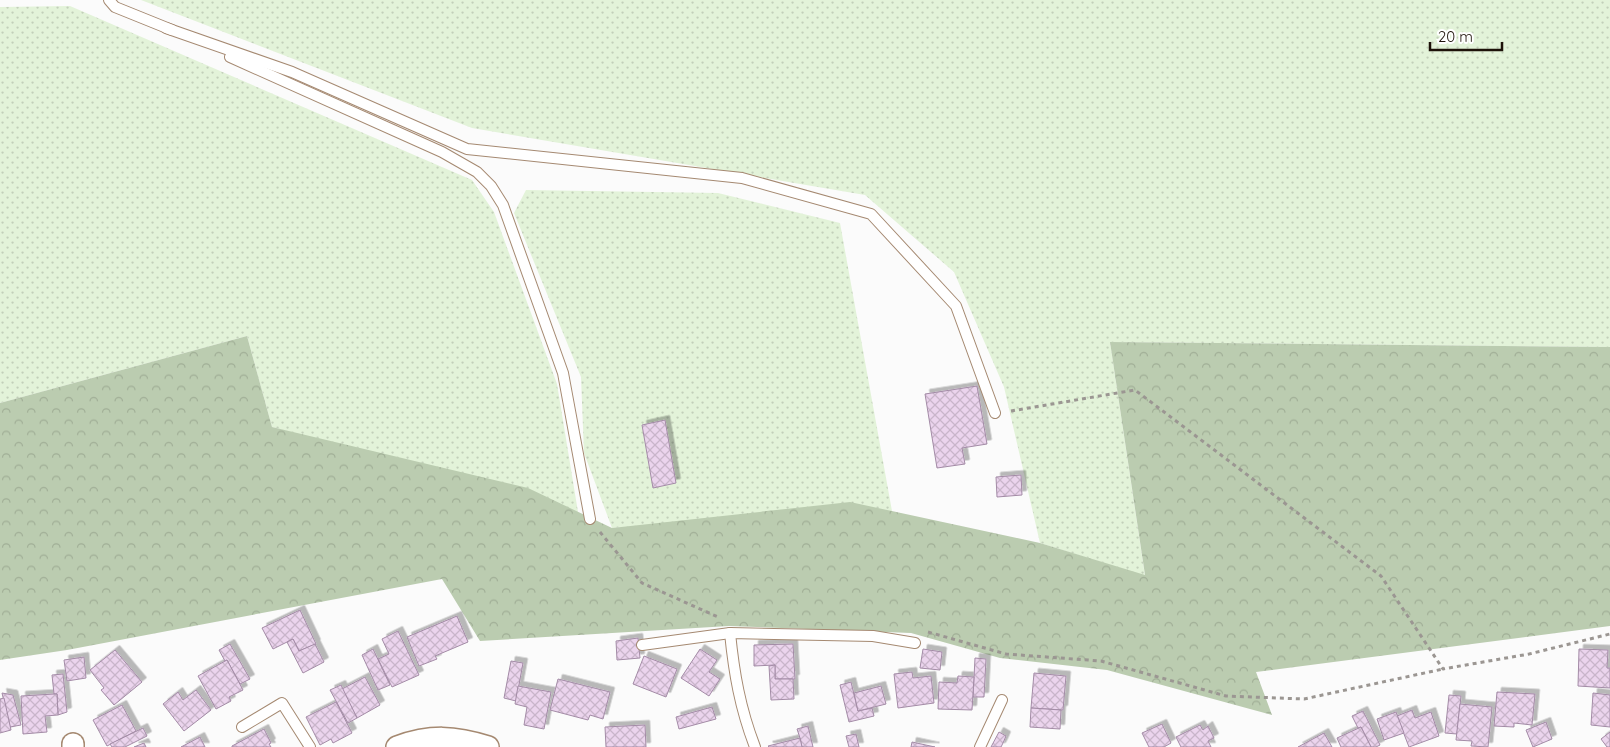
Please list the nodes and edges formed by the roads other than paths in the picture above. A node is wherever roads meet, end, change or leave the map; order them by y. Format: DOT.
graph roads {
  1 [pos="109,0"];
  2 [pos="166,28"];
  3 [pos="995,413"];
  4 [pos="590,519"];
  5 [pos="730,633"];
  6 [pos="915,643"];
  7 [pos="642,645"];
  8 [pos="1002,700"];
  9 [pos="242,727"];
  10 [pos="310,747"];
  11 [pos="397,747"];
  12 [pos="488,747"];
  13 [pos="755,747"];
  14 [pos="980,747"];
  1 -- 2 [label="lane"];
  2 -- 3 [label="lane"];
  2 -- 4 [label="lane"];
  5 -- 6 [label="lane"];
  5 -- 7 [label="lane"];
  5 -- 13 [label="lane"];
  8 -- 14 [label="lane"];
  9 -- 10 [label="lane"];
  11 -- 12 [label="street"];
}
